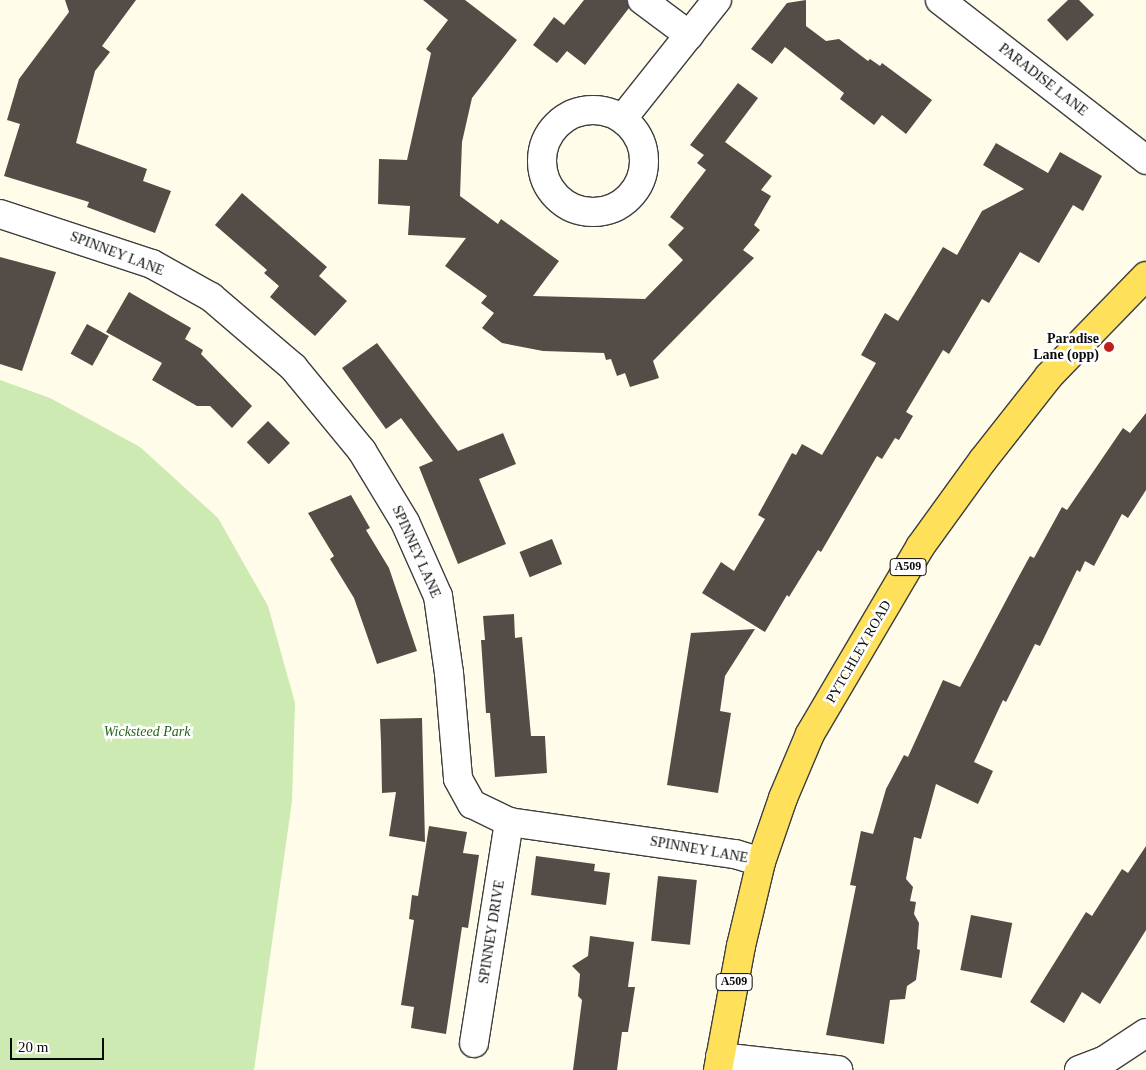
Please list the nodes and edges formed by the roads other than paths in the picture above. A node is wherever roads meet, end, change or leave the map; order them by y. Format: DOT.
graph roads {
  1 [pos="642,0"];
  2 [pos="717,0"];
  3 [pos="940,0"];
  4 [pos="689,35"];
  5 [pos="623,118"];
  6 [pos="1146,160"];
  7 [pos="0,214"];
  8 [pos="1146,276"];
  9 [pos="509,822"];
  10 [pos="762,862"];
  11 [pos="1146,1033"];
  12 [pos="474,1042"];
  13 [pos="719,1064"];
  14 [pos="838,1070"];
  15 [pos="1079,1070"];
  1 -- 4 [label="street"];
  2 -- 4 [label="street"];
  3 -- 6 [label="street, PARADISE LANE"];
  4 -- 5 [label="street"];
  7 -- 9 [label="street, SPINNEY LANE"];
  8 -- 10 [label="main road, PYTCHLEY ROAD / A509"];
  9 -- 10 [label="street, SPINNEY LANE"];
  9 -- 12 [label="street, SPINNEY DRIVE"];
  10 -- 13 [label="main road, PYTCHLEY ROAD / A509"];
  11 -- 15 [label="street"];
  13 -- 14 [label="street"];
}
